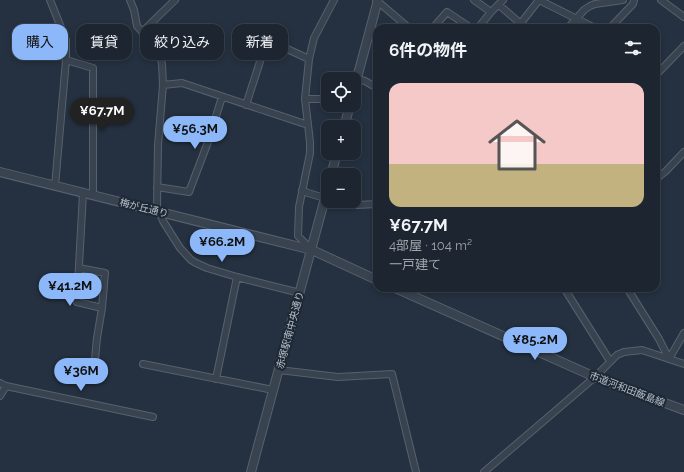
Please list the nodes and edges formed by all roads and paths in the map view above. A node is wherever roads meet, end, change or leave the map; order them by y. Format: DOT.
graph roads {
  1 [pos="50,0"];
  2 [pos="130,0"];
  3 [pos="176,0"];
  4 [pos="334,0"];
  5 [pos="377,0"];
  6 [pos="474,0"];
  7 [pos="539,0"];
  8 [pos="623,0"];
  9 [pos="634,0"];
  10 [pos="661,0"];
  11 [pos="501,2"];
  12 [pos="595,2"];
  13 [pos="491,12"];
  14 [pos="684,17"];
  15 [pos="577,18"];
  16 [pos="59,24"];
  17 [pos="150,24"];
  18 [pos="404,24"];
  19 [pos="436,24"];
  20 [pos="465,24"];
  21 [pos="481,24"];
  22 [pos="518,24"];
  23 [pos="521,24"];
  24 [pos="572,24"];
  25 [pos="588,24"];
  26 [pos="614,24"];
  27 [pos="140,30"];
  28 [pos="684,46"];
  29 [pos="309,59"];
  30 [pos="66,60"];
  31 [pos="161,60"];
  32 [pos="359,72"];
  33 [pos="660,72"];
  34 [pos="361,80"];
  35 [pos="163,85"];
  36 [pos="373,86"];
  37 [pos="222,97"];
  38 [pos="305,98"];
  39 [pos="321,99"];
  40 [pos="246,105"];
  41 [pos="308,125"];
  42 [pos="684,152"];
  43 [pos="0,172"];
  44 [pos="660,176"];
  45 [pos="55,186"];
  46 [pos="157,187"];
  47 [pos="302,190"];
  48 [pos="83,193"];
  49 [pos="321,194"];
  50 [pos="93,196"];
  51 [pos="373,204"];
  52 [pos="361,205"];
  53 [pos="323,208"];
  54 [pos="158,212"];
  55 [pos="312,250"];
  56 [pos="79,268"];
  57 [pos="237,277"];
  58 [pos="373,278"];
  59 [pos="407,292"];
  60 [pos="567,292"];
  61 [pos="630,292"];
  62 [pos="300,294"];
  63 [pos="102,308"];
  64 [pos="684,333"];
  65 [pos="669,359"];
  66 [pos="610,361"];
  67 [pos="143,364"];
  68 [pos="684,364"];
  69 [pos="279,370"];
  70 [pos="596,377"];
  71 [pos="216,379"];
  72 [pos="93,380"];
  73 [pos="3,385"];
  74 [pos="273,390"];
  75 [pos="0,396"];
  76 [pos="684,410"];
  77 [pos="153,417"];
  78 [pos="251,472"];
  79 [pos="416,472"];
  80 [pos="484,472"];
  1 -- 16 [label="street"];
  2 -- 27 [label="street"];
  3 -- 17 [label="street"];
  4 -- 29 [label="street"];
  5 -- 18 [label="street"];
  5 -- 32 [label="street"];
  6 -- 13 [label="street"];
  7 -- 15 [label="street"];
  7 -- 23 [label="street"];
  8 -- 12 [label="street"];
  9 -- 26 [label="street"];
  10 -- 14 [label="street"];
  11 -- 13 [label="street"];
  11 -- 22 [label="street"];
  12 -- 15 [label="street"];
  13 -- 21 [label="street"];
  15 -- 24 [label="street"];
  15 -- 25 [label="street"];
  19 -- 20 [label="street"];
  28 -- 33 [label="street"];
  29 -- 38 [label="street"];
  29 -- 40 [label="street"];
  30 -- 45 [label="street"];
  30 -- 50 [label="street"];
  31 -- 35 [label="street"];
  34 -- 36 [label="street"];
  35 -- 37 [label="street"];
  35 -- 46 [label="street"];
  37 -- 40 [label="street"];
  37 -- 46 [label="street"];
  38 -- 39 [label="street"];
  38 -- 41 [label="street"];
  40 -- 41 [label="street"];
  41 -- 47 [label="street"];
  42 -- 44 [label="street"];
  43 -- 45 [label="street, 梅が丘通り"];
  45 -- 48 [label="street, 梅が丘通り"];
  46 -- 54 [label="street"];
  47 -- 49 [label="street"];
  47 -- 55 [label="street"];
  48 -- 50 [label="street, 梅が丘通り"];
  48 -- 56 [label="street"];
  50 -- 54 [label="street, 梅が丘通り"];
  51 -- 52 [label="street"];
  53 -- 55 [label="street, 赤塚駅南中央通り"];
  54 -- 55 [label="street, 梅が丘通り"];
  54 -- 57 [label="street"];
  55 -- 58 [label="street"];
  55 -- 62 [label="street, 赤塚駅南中央通り"];
  56 -- 63 [label="street"];
  56 -- 63 [label="street"];
  57 -- 62 [label="street"];
  57 -- 71 [label="street"];
  59 -- 70 [label="street, 市道河和田飯島線"];
  60 -- 66 [label="street"];
  61 -- 65 [label="street"];
  62 -- 69 [label="street, 赤塚駅南中央通り"];
  63 -- 72 [label="street"];
  64 -- 65 [label="street"];
  65 -- 66 [label="street"];
  65 -- 68 [label="street"];
  66 -- 70 [label="street"];
  67 -- 71 [label="street"];
  69 -- 74 [label="street, 赤塚駅南中央通り"];
  69 -- 79 [label="street"];
  70 -- 76 [label="street, 市道河和田飯島線"];
  70 -- 80 [label="street"];
  71 -- 74 [label="street"];
  73 -- 75 [label="street"];
  73 -- 77 [label="street"];
  74 -- 78 [label="street, 赤塚駅南中央通り"];
}
